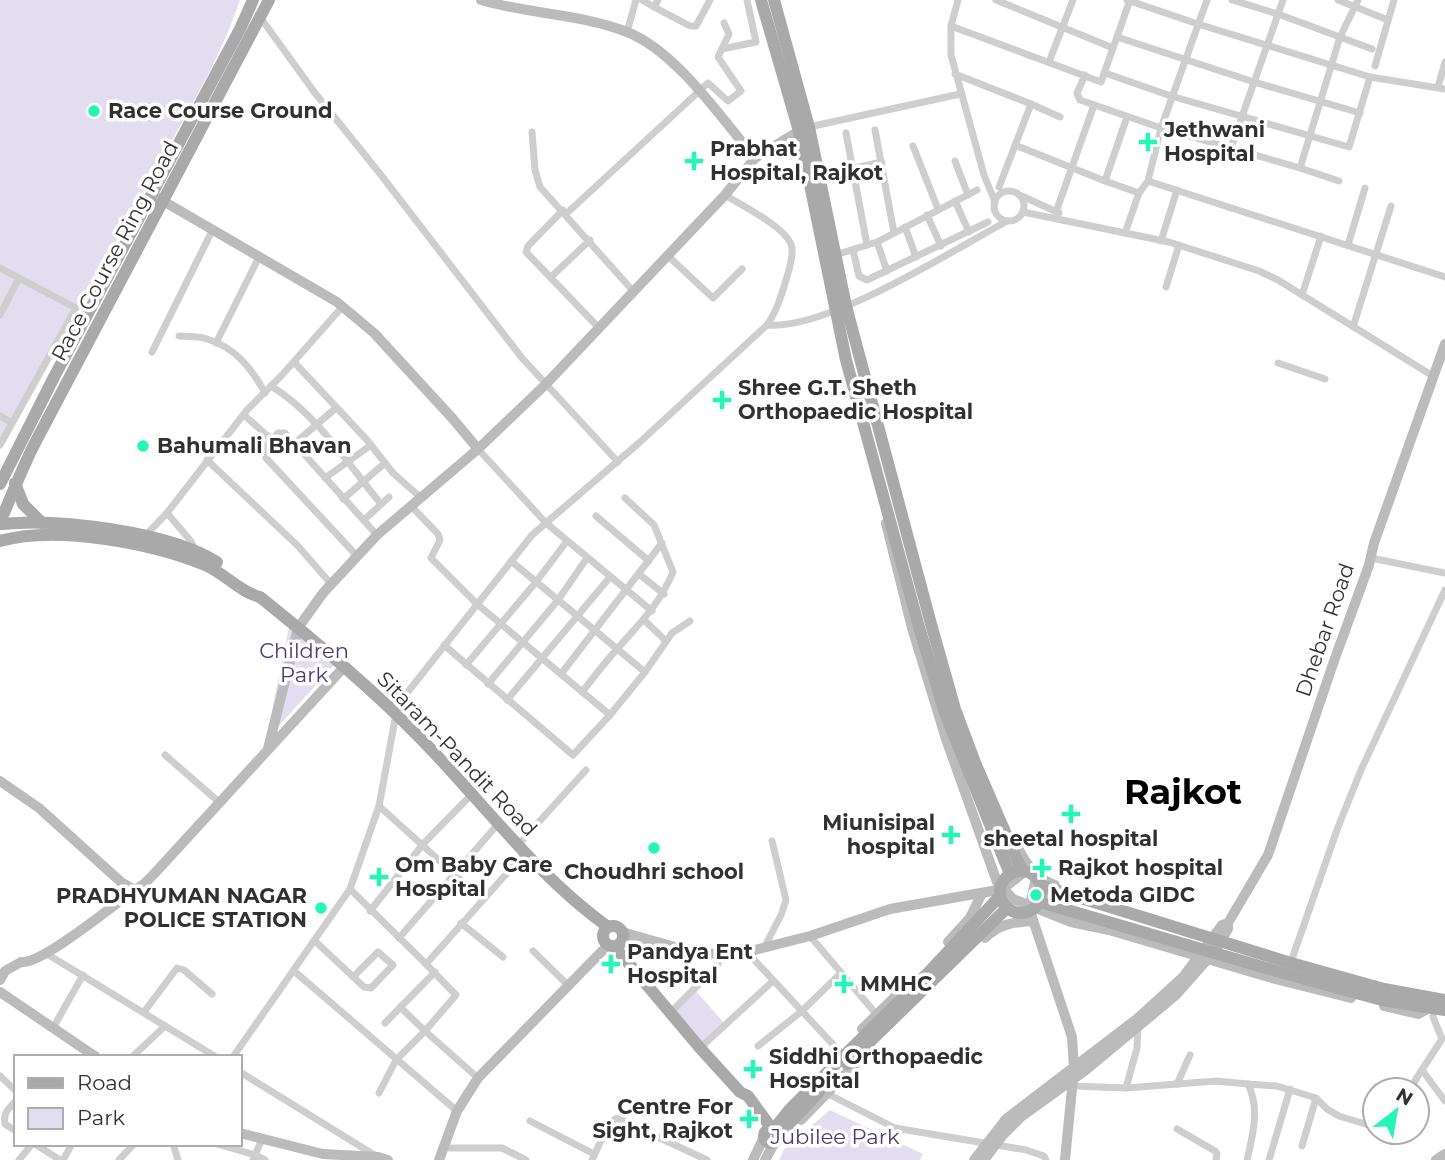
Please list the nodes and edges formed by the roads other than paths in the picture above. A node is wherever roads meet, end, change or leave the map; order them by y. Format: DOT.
graph roads {
  1 [pos="253,0"];
  2 [pos="269,0"];
  3 [pos="481,0"];
  4 [pos="636,0"];
  5 [pos="642,0"];
  6 [pos="710,0"];
  7 [pos="747,0"];
  8 [pos="761,0"];
  9 [pos="958,0"];
  10 [pos="996,0"];
  11 [pos="1073,0"];
  12 [pos="1129,0"];
  13 [pos="1207,0"];
  14 [pos="1232,0"];
  15 [pos="1283,0"];
  16 [pos="1338,0"];
  17 [pos="1394,0"];
  18 [pos="656,3"];
  19 [pos="1357,4"];
  20 [pos="775,6"];
  21 [pos="1278,14"];
  22 [pos="260,17"];
  23 [pos="1388,20"];
  24 [pos="724,23"];
  25 [pos="1198,24"];
  26 [pos="951,26"];
  27 [pos="1063,26"];
  28 [pos="627,32"];
  29 [pos="1117,37"];
  30 [pos="1340,37"];
  31 [pos="1267,45"];
  32 [pos="722,48"];
  33 [pos="1113,48"];
  34 [pos="1372,49"];
  35 [pos="1185,59"];
  36 [pos="1049,62"];
  37 [pos="1445,62"];
  38 [pos="1331,65"];
  39 [pos="1375,66"];
  40 [pos="1105,73"];
  41 [pos="955,74"];
  42 [pos="1085,75"];
  43 [pos="1370,77"];
  44 [pos="1254,82"];
  45 [pos="1441,88"];
  46 [pos="698,90"];
  47 [pos="960,94"];
  48 [pos="1171,96"];
  49 [pos="1321,102"];
  50 [pos="1031,104"];
  51 [pos="1094,105"];
  52 [pos="1360,113"];
  53 [pos="1242,116"];
  54 [pos="1060,117"];
  55 [pos="1127,117"];
  56 [pos="1161,128"];
  57 [pos="804,129"];
  58 [pos="876,130"];
  59 [pos="532,132"];
  60 [pos="846,133"];
  61 [pos="1310,136"];
  62 [pos="1015,145"];
  63 [pos="913,146"];
  64 [pos="1231,148"];
  65 [pos="755,158"];
  66 [pos="882,162"];
  67 [pos="955,162"];
  68 [pos="854,168"];
  69 [pos="1073,168"];
  70 [pos="1300,168"];
  71 [pos="984,175"];
  72 [pos="1339,180"];
  73 [pos="1105,181"];
  74 [pos="1148,181"];
  75 [pos="1365,188"];
  76 [pos="1001,189"];
  77 [pos="977,190"];
  78 [pos="1177,190"];
  79 [pos="1139,193"];
  80 [pos="725,195"];
  81 [pos="968,195"];
  82 [pos="1018,195"];
  83 [pos="158,198"];
  84 [pos="955,201"];
  85 [pos="995,202"];
  86 [pos="1391,206"];
  87 [pos="938,209"];
  88 [pos="564,212"];
  89 [pos="1023,212"];
  90 [pos="1056,212"];
  91 [pos="927,215"];
  92 [pos="1007,221"];
  93 [pos="988,222"];
  94 [pos="1078,223"];
  95 [pos="905,227"];
  96 [pos="212,231"];
  97 [pos="970,232"];
  98 [pos="894,233"];
  99 [pos="1125,233"];
  100 [pos="1321,236"];
  101 [pos="590,240"];
  102 [pos="1161,241"];
  103 [pos="877,242"];
  104 [pos="1349,244"];
  105 [pos="867,245"];
  106 [pos="1179,245"];
  107 [pos="941,246"];
  108 [pos="853,250"];
  109 [pos="1375,253"];
  110 [pos="835,255"];
  111 [pos="667,256"];
  112 [pos="259,257"];
  113 [pos="916,257"];
  114 [pos="0,268"];
  115 [pos="742,269"];
  116 [pos="887,271"];
  117 [pos="551,277"];
  118 [pos="1445,277"];
  119 [pos="19,278"];
  120 [pos="1166,287"];
  121 [pos="634,292"];
  122 [pos="1302,295"];
  123 [pos="342,306"];
  124 [pos="841,307"];
  125 [pos="0,315"];
  126 [pos="767,325"];
  127 [pos="1353,327"];
  128 [pos="599,328"];
  129 [pos="179,337"];
  130 [pos="216,343"];
  131 [pos="1445,344"];
  132 [pos="152,352"];
  133 [pos="294,362"];
  134 [pos="1278,363"];
  135 [pos="1433,376"];
  136 [pos="1325,379"];
  137 [pos="545,386"];
  138 [pos="268,389"];
  139 [pos="336,408"];
  140 [pos="244,415"];
  141 [pos="0,416"];
  142 [pos="12,423"];
  143 [pos="315,426"];
  144 [pos="272,440"];
  145 [pos="295,443"];
  146 [pos="0,445"];
  147 [pos="371,445"];
  148 [pos="478,449"];
  149 [pos="207,460"];
  150 [pos="349,461"];
  151 [pos="618,461"];
  152 [pos="385,463"];
  153 [pos="325,478"];
  154 [pos="15,482"];
  155 [pos="363,482"];
  156 [pos="0,484"];
  157 [pos="389,496"];
  158 [pos="421,497"];
  159 [pos="625,498"];
  160 [pos="344,499"];
  161 [pos="381,504"];
  162 [pos="411,506"];
  163 [pos="167,513"];
  164 [pos="596,516"];
  165 [pos="895,518"];
  166 [pos="364,520"];
  167 [pos="1,523"];
  168 [pos="42,523"];
  169 [pos="546,523"];
  170 [pos="377,535"];
  171 [pos="0,540"];
  172 [pos="143,540"];
  173 [pos="567,541"];
  174 [pos="662,543"];
  175 [pos="197,552"];
  176 [pos="356,556"];
  177 [pos="587,558"];
  178 [pos="1371,558"];
  179 [pos="511,561"];
  180 [pos="649,561"];
  181 [pos="1445,573"];
  182 [pos="639,575"];
  183 [pos="610,577"];
  184 [pos="536,582"];
  185 [pos="331,584"];
  186 [pos="1445,590"];
  187 [pos="627,591"];
  188 [pos="664,594"];
  189 [pos="260,597"];
  190 [pos="558,600"];
  191 [pos="477,604"];
  192 [pos="652,611"];
  193 [pos="576,615"];
  194 [pos="644,620"];
  195 [pos="690,621"];
  196 [pos="502,625"];
  197 [pos="298,628"];
  198 [pos="596,632"];
  199 [pos="522,641"];
  200 [pos="666,641"];
  201 [pos="444,645"];
  202 [pos="616,649"];
  203 [pos="543,659"];
  204 [pos="467,665"];
  205 [pos="344,667"];
  206 [pos="645,673"];
  207 [pos="561,674"];
  208 [pos="488,684"];
  209 [pos="582,692"];
  210 [pos="507,700"];
  211 [pos="396,714"];
  212 [pos="610,715"];
  213 [pos="268,749"];
  214 [pos="165,755"];
  215 [pos="586,770"];
  216 [pos="0,781"];
  217 [pos="471,795"];
  218 [pos="219,802"];
  219 [pos="379,806"];
  220 [pos="498,824"];
  221 [pos="772,841"];
  222 [pos="423,844"];
  223 [pos="522,849"];
  224 [pos="1024,871"];
  225 [pos="454,873"];
  226 [pos="1042,886"];
  227 [pos="135,890"];
  228 [pos="350,890"];
  229 [pos="982,893"];
  230 [pos="1004,898"];
  231 [pos="482,899"];
  232 [pos="1035,904"];
  233 [pos="370,911"];
  234 [pos="1033,921"];
  235 [pos="461,923"];
  236 [pos="810,936"];
  237 [pos="1219,937"];
  238 [pos="399,938"];
  239 [pos="613,938"];
  240 [pos="315,941"];
  241 [pos="764,948"];
  242 [pos="533,951"];
  243 [pos="747,952"];
  244 [pos="47,954"];
  245 [pos="723,954"];
  246 [pos="503,957"];
  247 [pos="1205,957"];
  248 [pos="1292,959"];
  249 [pos="426,964"];
  250 [pos="294,971"];
  251 [pos="435,972"];
  252 [pos="841,973"];
  253 [pos="83,975"];
  254 [pos="353,977"];
  255 [pos="1,979"];
  256 [pos="773,981"];
  257 [pos="569,986"];
  258 [pos="0,992"];
  259 [pos="212,994"];
  260 [pos="1433,1004"];
  261 [pos="400,1007"];
  262 [pos="802,1011"];
  263 [pos="145,1012"];
  264 [pos="670,1013"];
  265 [pos="877,1014"];
  266 [pos="385,1023"];
  267 [pos="165,1026"];
  268 [pos="53,1028"];
  269 [pos="1139,1028"];
  270 [pos="425,1031"];
  271 [pos="758,1046"];
  272 [pos="700,1048"];
  273 [pos="840,1052"];
  274 [pos="93,1055"];
  275 [pos="134,1055"];
  276 [pos="213,1055"];
  277 [pos="234,1055"];
  278 [pos="1190,1055"];
  279 [pos="396,1060"];
  280 [pos="1422,1070"];
  281 [pos="242,1073"];
  282 [pos="0,1076"];
  283 [pos="1419,1076"];
  284 [pos="478,1078"];
  285 [pos="1074,1078"];
  286 [pos="1177,1084"];
  287 [pos="1248,1084"];
  288 [pos="1126,1088"];
  289 [pos="14,1089"];
  290 [pos="1290,1089"];
  291 [pos="379,1093"];
  292 [pos="828,1094"];
  293 [pos="1316,1097"];
  294 [pos="1445,1101"];
  295 [pos="14,1103"];
  296 [pos="457,1111"];
  297 [pos="530,1121"];
  298 [pos="1361,1123"];
  299 [pos="5,1124"];
  300 [pos="779,1127"];
  301 [pos="1177,1129"];
  302 [pos="14,1131"];
  303 [pos="0,1133"];
  304 [pos="242,1134"];
  305 [pos="262,1139"];
  306 [pos="31,1146"];
  307 [pos="36,1146"];
  308 [pos="132,1146"];
  309 [pos="223,1146"];
  310 [pos="989,1146"];
  311 [pos="1302,1146"];
  312 [pos="443,1148"];
  313 [pos="1445,1154"];
  314 [pos="254,1157"];
  315 [pos="322,1157"];
  316 [pos="593,1157"];
  317 [pos="383,1158"];
  318 [pos="19,1160"];
  319 [pos="61,1160"];
  320 [pos="119,1160"];
  321 [pos="265,1160"];
  322 [pos="439,1160"];
  323 [pos="526,1160"];
  324 [pos="706,1160"];
  325 [pos="753,1160"];
  326 [pos="765,1160"];
  327 [pos="974,1160"];
  328 [pos="984,1160"];
  329 [pos="1046,1160"];
  330 [pos="1065,1160"];
  331 [pos="1216,1160"];
  332 [pos="1247,1160"];
  333 [pos="1269,1160"];
  334 [pos="1436,1160"];
  1 -- 83 [label="main road, Race Course Ring Road"];
  2 -- 22 [label="main road, Race Course Ring Road"];
  3 -- 28 [label="street"];
  4 -- 28 [label="street"];
  5 -- 18 [label="street"];
  6 -- 18 [label="street"];
  7 -- 32 [label="street"];
  8 -- 20 [label="main road"];
  9 -- 26 [label="street"];
  10 -- 27 [label="street"];
  11 -- 27 [label="street"];
  12 -- 25 [label="street"];
  12 -- 29 [label="street"];
  13 -- 25 [label="street"];
  14 -- 21 [label="street"];
  15 -- 21 [label="street"];
  16 -- 19 [label="street"];
  17 -- 23 [label="street"];
  19 -- 23 [label="street"];
  19 -- 30 [label="street"];
  20 -- 57 [label="main road"];
  21 -- 30 [label="street"];
  21 -- 31 [label="street"];
  22 -- 83 [label="main road, Race Course Ring Road"];
  22 -- 137 [label="street"];
  23 -- 39 [label="street"];
  24 -- 32 [label="street"];
  25 -- 31 [label="street"];
  25 -- 35 [label="street"];
  26 -- 36 [label="street"];
  26 -- 41 [label="street"];
  27 -- 33 [label="street"];
  27 -- 36 [label="street"];
  28 -- 46 [label="street"];
  29 -- 33 [label="street"];
  29 -- 35 [label="street"];
  30 -- 34 [label="street"];
  30 -- 38 [label="street"];
  31 -- 38 [label="street"];
  31 -- 44 [label="street"];
  32 -- 46 [label="street"];
  33 -- 40 [label="street"];
  35 -- 44 [label="street"];
  35 -- 48 [label="street"];
  36 -- 42 [label="street"];
  37 -- 45 [label="street"];
  38 -- 43 [label="street"];
  38 -- 49 [label="street"];
  40 -- 42 [label="street"];
  40 -- 48 [label="street"];
  41 -- 47 [label="street"];
  41 -- 50 [label="street"];
  42 -- 51 [label="street"];
  43 -- 45 [label="street"];
  43 -- 52 [label="street"];
  44 -- 49 [label="street"];
  44 -- 53 [label="street"];
  46 -- 65 [label="street"];
  46 -- 88 [label="street"];
  47 -- 57 [label="street"];
  47 -- 71 [label="street"];
  48 -- 53 [label="street"];
  48 -- 56 [label="street"];
  49 -- 52 [label="street"];
  49 -- 61 [label="street"];
  50 -- 54 [label="street"];
  50 -- 62 [label="street"];
  51 -- 55 [label="street"];
  51 -- 69 [label="street"];
  52 -- 61 [label="street"];
  53 -- 61 [label="street"];
  53 -- 64 [label="street"];
  55 -- 56 [label="street"];
  55 -- 73 [label="street"];
  56 -- 64 [label="street"];
  56 -- 74 [label="street"];
  57 -- 65 [label="street"];
  57 -- 110 [label="main road"];
  57 -- 124 [label="main road"];
  58 -- 66 [label="street"];
  59 -- 88 [label="street"];
  60 -- 68 [label="street"];
  61 -- 70 [label="street"];
  62 -- 69 [label="street"];
  62 -- 76 [label="street"];
  63 -- 87 [label="street"];
  64 -- 70 [label="street"];
  65 -- 80 [label="street"];
  66 -- 68 [label="street"];
  66 -- 98 [label="street"];
  67 -- 81 [label="street"];
  68 -- 105 [label="street"];
  69 -- 73 [label="street"];
  69 -- 90 [label="street"];
  70 -- 72 [label="street"];
  71 -- 76 [label="street"];
  71 -- 85 [label="street"];
  73 -- 79 [label="street"];
  74 -- 78 [label="street"];
  74 -- 79 [label="street"];
  75 -- 104 [label="street"];
  76 -- 82 [label="street"];
  76 -- 85 [label="street"];
  77 -- 81 [label="street"];
  78 -- 100 [label="street"];
  78 -- 102 [label="street"];
  79 -- 99 [label="street"];
  80 -- 111 [label="street"];
  80 -- 126 [label="street"];
  81 -- 84 [label="street"];
  82 -- 89 [label="street"];
  82 -- 90 [label="street"];
  83 -- 96 [label="street"];
  83 -- 154 [label="main road, Race Course Ring Road"];
  83 -- 156 [label="main road, Race Course Ring Road"];
  84 -- 87 [label="street"];
  84 -- 97 [label="street"];
  85 -- 92 [label="street"];
  86 -- 109 [label="street"];
  87 -- 91 [label="street"];
  88 -- 101 [label="street"];
  88 -- 117 [label="street"];
  89 -- 92 [label="street"];
  89 -- 94 [label="street"];
  90 -- 94 [label="street"];
  91 -- 95 [label="street"];
  91 -- 107 [label="street"];
  92 -- 124 [label="street"];
  93 -- 97 [label="street"];
  94 -- 99 [label="street"];
  95 -- 98 [label="street"];
  95 -- 113 [label="street"];
  96 -- 112 [label="street"];
  96 -- 132 [label="street"];
  97 -- 107 [label="street"];
  98 -- 103 [label="street"];
  99 -- 102 [label="street"];
  100 -- 104 [label="street"];
  100 -- 122 [label="street"];
  101 -- 117 [label="street"];
  101 -- 121 [label="street"];
  102 -- 106 [label="street"];
  103 -- 105 [label="street"];
  103 -- 116 [label="street"];
  104 -- 109 [label="street"];
  105 -- 108 [label="street"];
  106 -- 120 [label="street"];
  106 -- 122 [label="street"];
  107 -- 113 [label="street"];
  108 -- 110 [label="street"];
  108 -- 116 [label="street"];
  109 -- 118 [label="street"];
  109 -- 127 [label="street"];
  110 -- 124 [label="main road"];
  111 -- 115 [label="street"];
  111 -- 121 [label="street"];
  112 -- 123 [label="street"];
  112 -- 130 [label="street"];
  113 -- 116 [label="street"];
  114 -- 119 [label="street"];
  117 -- 128 [label="street"];
  119 -- 125 [label="street"];
  119 -- 142 [label="street"];
  121 -- 128 [label="street"];
  122 -- 127 [label="street"];
  123 -- 133 [label="street"];
  123 -- 148 [label="street"];
  124 -- 126 [label="street"];
  124 -- 165 [label="main road"];
  126 -- 151 [label="street"];
  127 -- 135 [label="street"];
  128 -- 137 [label="street"];
  129 -- 130 [label="street"];
  130 -- 138 [label="street"];
  131 -- 135 [label="street, Dhebar Road"];
  133 -- 138 [label="street"];
  133 -- 139 [label="street"];
  134 -- 136 [label="street"];
  135 -- 178 [label="street, Dhebar Road"];
  137 -- 148 [label="street"];
  137 -- 151 [label="street"];
  138 -- 140 [label="street"];
  138 -- 143 [label="street"];
  139 -- 143 [label="street"];
  139 -- 147 [label="street"];
  140 -- 144 [label="street"];
  140 -- 149 [label="street"];
  141 -- 142 [label="street"];
  142 -- 146 [label="street"];
  143 -- 145 [label="street"];
  143 -- 150 [label="street"];
  144 -- 145 [label="street"];
  144 -- 176 [label="street"];
  145 -- 153 [label="street"];
  147 -- 150 [label="street"];
  147 -- 152 [label="street"];
  148 -- 158 [label="street"];
  148 -- 169 [label="street"];
  149 -- 163 [label="street"];
  149 -- 185 [label="street"];
  150 -- 153 [label="street"];
  150 -- 155 [label="street"];
  151 -- 169 [label="street"];
  152 -- 155 [label="street"];
  152 -- 158 [label="street"];
  153 -- 160 [label="street"];
  154 -- 167 [label="main road, Race Course Ring Road"];
  154 -- 168 [label="main road"];
  155 -- 160 [label="street"];
  155 -- 161 [label="street"];
  157 -- 161 [label="street"];
  158 -- 162 [label="street"];
  159 -- 174 [label="street"];
  160 -- 166 [label="street"];
  161 -- 166 [label="street"];
  162 -- 170 [label="street"];
  162 -- 191 [label="street"];
  163 -- 172 [label="street"];
  163 -- 175 [label="street"];
  164 -- 180 [label="street"];
  165 -- 224 [label="main road"];
  165 -- 224 [label="street"];
  165 -- 230 [label="street"];
  166 -- 170 [label="street"];
  167 -- 168 [label="main road"];
  167 -- 171 [label="main road, Race Course Ring Road"];
  168 -- 172 [label="main road"];
  169 -- 173 [label="street"];
  169 -- 179 [label="street"];
  170 -- 176 [label="street"];
  171 -- 172 [label="main road, Sitaram-Pandit Road"];
  172 -- 175 [label="main road"];
  172 -- 189 [label="main road, Sitaram-Pandit Road"];
  173 -- 177 [label="street"];
  173 -- 184 [label="street"];
  174 -- 180 [label="street"];
  174 -- 188 [label="street"];
  175 -- 189 [label="main road"];
  176 -- 185 [label="street"];
  177 -- 183 [label="street"];
  177 -- 190 [label="street"];
  178 -- 181 [label="street"];
  178 -- 237 [label="street, Dhebar Road"];
  179 -- 184 [label="street"];
  179 -- 191 [label="street"];
  180 -- 182 [label="street"];
  182 -- 187 [label="street"];
  182 -- 188 [label="street"];
  183 -- 187 [label="street"];
  183 -- 193 [label="street"];
  184 -- 190 [label="street"];
  184 -- 196 [label="street"];
  185 -- 197 [label="street"];
  186 -- 248 [label="street"];
  187 -- 192 [label="street"];
  187 -- 198 [label="street"];
  188 -- 192 [label="street"];
  189 -- 197 [label="main road, Sitaram-Pandit Road"];
  190 -- 193 [label="street"];
  190 -- 199 [label="street"];
  191 -- 196 [label="street"];
  191 -- 201 [label="street"];
  192 -- 194 [label="street"];
  193 -- 198 [label="street"];
  193 -- 203 [label="street"];
  194 -- 200 [label="street"];
  194 -- 202 [label="street"];
  195 -- 200 [label="street"];
  196 -- 199 [label="street"];
  196 -- 204 [label="street"];
  197 -- 205 [label="main road, Sitaram-Pandit Road"];
  197 -- 213 [label="street"];
  198 -- 202 [label="street"];
  198 -- 207 [label="street"];
  199 -- 203 [label="street"];
  199 -- 208 [label="street"];
  200 -- 206 [label="street"];
  201 -- 204 [label="street"];
  201 -- 211 [label="street"];
  202 -- 206 [label="street"];
  202 -- 209 [label="street"];
  203 -- 207 [label="street"];
  203 -- 210 [label="street"];
  204 -- 208 [label="street"];
  205 -- 211 [label="main road, Sitaram-Pandit Road"];
  205 -- 213 [label="street"];
  206 -- 212 [label="street"];
  207 -- 209 [label="street"];
  208 -- 210 [label="street"];
  209 -- 212 [label="street"];
  210 -- 212 [label="street"];
  211 -- 217 [label="main road, Sitaram-Pandit Road"];
  211 -- 219 [label="street"];
  213 -- 218 [label="street"];
  214 -- 218 [label="street"];
  215 -- 223 [label="street"];
  216 -- 227 [label="street"];
  217 -- 220 [label="main road, Sitaram-Pandit Road"];
  217 -- 222 [label="street"];
  218 -- 227 [label="street"];
  219 -- 222 [label="street"];
  219 -- 228 [label="street"];
  220 -- 223 [label="main road, Sitaram-Pandit Road"];
  220 -- 225 [label="street"];
  221 -- 241 [label="street"];
  222 -- 225 [label="street"];
  222 -- 233 [label="street"];
  223 -- 231 [label="street"];
  223 -- 239 [label="main road, Sitaram-Pandit Road"];
  224 -- 226 [label="main road, bridge"];
  224 -- 230 [label="street"];
  224 -- 230 [label="main road, bridge"];
  224 -- 232 [label="street"];
  224 -- 237 [label="street"];
  225 -- 231 [label="street"];
  225 -- 238 [label="street"];
  226 -- 232 [label="main road, bridge"];
  226 -- 260 [label="main road, bridge"];
  227 -- 244 [label="street"];
  228 -- 233 [label="street"];
  228 -- 240 [label="street"];
  229 -- 230 [label="street"];
  229 -- 236 [label="street"];
  229 -- 265 [label="street"];
  230 -- 232 [label="street"];
  230 -- 232 [label="main road, bridge"];
  230 -- 300 [label="main road"];
  231 -- 235 [label="street"];
  232 -- 234 [label="street"];
  232 -- 247 [label="street"];
  232 -- 260 [label="main road, bridge"];
  233 -- 238 [label="street"];
  234 -- 285 [label="street"];
  234 -- 292 [label="street"];
  235 -- 246 [label="street"];
  235 -- 249 [label="street"];
  236 -- 241 [label="street"];
  236 -- 252 [label="street"];
  237 -- 247 [label="street, Dhebar Road"];
  237 -- 248 [label="street"];
  238 -- 249 [label="street"];
  239 -- 245 [label="street"];
  239 -- 257 [label="street"];
  239 -- 264 [label="main road, Sitaram-Pandit Road"];
  240 -- 250 [label="street"];
  240 -- 254 [label="street"];
  241 -- 243 [label="street"];
  242 -- 257 [label="street"];
  243 -- 245 [label="street"];
  243 -- 256 [label="street"];
  244 -- 253 [label="street"];
  244 -- 255 [label="street"];
  245 -- 264 [label="street"];
  247 -- 260 [label="street"];
  247 -- 269 [label="street, Dhebar Road"];
  247 -- 285 [label="street, Dhebar Road"];
  248 -- 260 [label="street"];
  249 -- 251 [label="street"];
  250 -- 277 [label="street"];
  250 -- 279 [label="street"];
  251 -- 261 [label="street"];
  251 -- 270 [label="street"];
  252 -- 262 [label="street"];
  252 -- 265 [label="street"];
  253 -- 263 [label="street"];
  253 -- 268 [label="street"];
  254 -- 254 [label="street"];
  256 -- 262 [label="street"];
  256 -- 272 [label="street"];
  257 -- 284 [label="street"];
  258 -- 268 [label="street"];
  259 -- 263 [label="street"];
  260 -- 280 [label="street"];
  261 -- 266 [label="street"];
  261 -- 270 [label="street"];
  262 -- 271 [label="street"];
  262 -- 273 [label="street"];
  263 -- 267 [label="street"];
  264 -- 272 [label="main road, Sitaram-Pandit Road"];
  265 -- 273 [label="street"];
  267 -- 275 [label="street"];
  267 -- 276 [label="street"];
  268 -- 274 [label="street"];
  269 -- 285 [label="street, Dhebar Road"];
  269 -- 288 [label="street"];
  270 -- 279 [label="street"];
  270 -- 284 [label="street"];
  272 -- 300 [label="main road, Sitaram-Pandit Road"];
  273 -- 300 [label="street"];
  278 -- 286 [label="street"];
  279 -- 291 [label="street"];
  279 -- 296 [label="street"];
  280 -- 283 [label="street"];
  280 -- 294 [label="street"];
  281 -- 317 [label="street"];
  282 -- 289 [label="street"];
  284 -- 296 [label="street"];
  285 -- 288 [label="street"];
  285 -- 310 [label="street, Dhebar Road"];
  285 -- 330 [label="street"];
  286 -- 287 [label="street"];
  286 -- 288 [label="street"];
  287 -- 290 [label="street"];
  287 -- 332 [label="street"];
  290 -- 293 [label="street"];
  290 -- 333 [label="street"];
  292 -- 300 [label="street"];
  292 -- 310 [label="street"];
  293 -- 298 [label="street"];
  293 -- 311 [label="street"];
  295 -- 299 [label="street"];
  296 -- 312 [label="street"];
  297 -- 316 [label="street"];
  299 -- 302 [label="street"];
  299 -- 303 [label="street"];
  300 -- 325 [label="street"];
  300 -- 326 [label="street"];
  301 -- 331 [label="street"];
  304 -- 305 [label="street"];
  305 -- 314 [label="street"];
  305 -- 315 [label="street"];
  306 -- 318 [label="street"];
  307 -- 319 [label="street"];
  308 -- 320 [label="street"];
  309 -- 314 [label="street"];
  310 -- 327 [label="street, Dhebar Road"];
  310 -- 328 [label="street, Dhebar Road"];
  310 -- 329 [label="street"];
  312 -- 322 [label="street"];
  312 -- 323 [label="street"];
  313 -- 334 [label="street"];
  314 -- 321 [label="street"];
  315 -- 317 [label="street"];
  316 -- 324 [label="street"];
}
